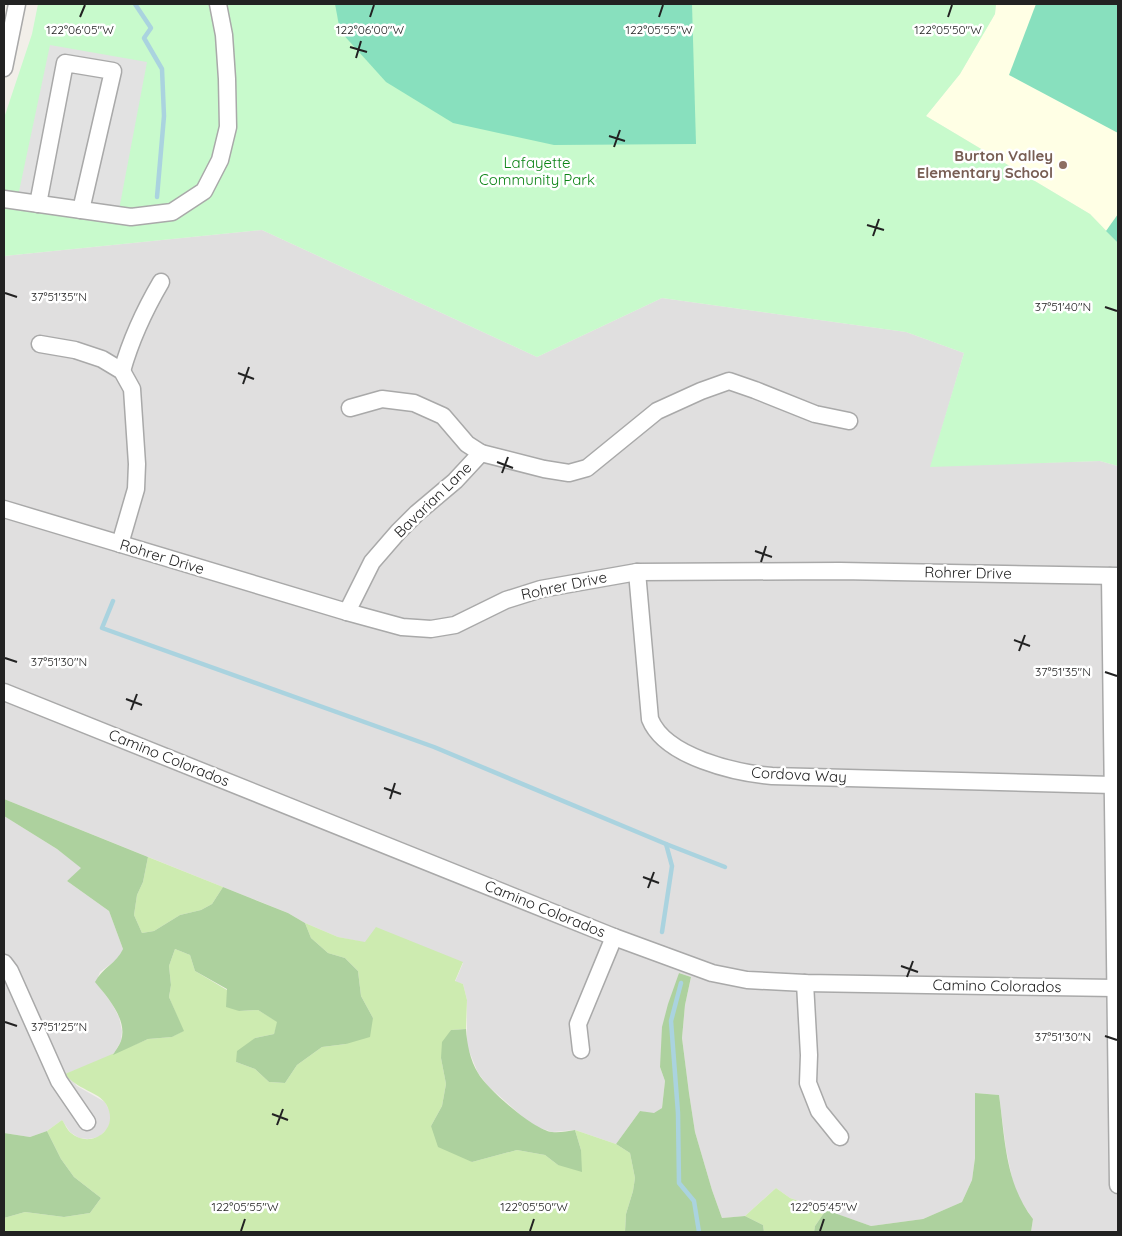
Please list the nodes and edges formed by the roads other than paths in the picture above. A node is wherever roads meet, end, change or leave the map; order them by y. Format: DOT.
graph roads {
  1 [pos="17,4"];
  2 [pos="218,4"];
  3 [pos="4,68"];
  4 [pos="4,199"];
  5 [pos="38,204"];
  6 [pos="81,210"];
  7 [pos="160,282"];
  8 [pos="40,344"];
  9 [pos="122,371"];
  10 [pos="350,408"];
  11 [pos="850,421"];
  12 [pos="481,453"];
  13 [pos="4,509"];
  14 [pos="120,544"];
  15 [pos="637,572"];
  16 [pos="1114,576"];
  17 [pos="347,612"];
  18 [pos="4,692"];
  19 [pos="1113,785"];
  20 [pos="614,937"];
  21 [pos="4,963"];
  22 [pos="805,983"];
  23 [pos="1115,988"];
  24 [pos="581,1050"];
  25 [pos="87,1122"];
  26 [pos="840,1137"];
  27 [pos="1118,1184"];
  1 -- 3 [label="street"];
  2 -- 6 [label="street"];
  4 -- 5 [label="street"];
  5 -- 6 [label="street"];
  5 -- 6 [label="street"];
  7 -- 9 [label="street"];
  8 -- 9 [label="street"];
  9 -- 14 [label="street"];
  10 -- 12 [label="street"];
  11 -- 12 [label="street, Bavarian Lane"];
  12 -- 17 [label="street, Bavarian Lane"];
  13 -- 14 [label="street, Rohrer Drive"];
  14 -- 17 [label="street, Rohrer Drive"];
  15 -- 16 [label="street, Rohrer Drive"];
  15 -- 17 [label="street, Rohrer Drive"];
  15 -- 19 [label="street, Cordova Way"];
  16 -- 19 [label="street"];
  18 -- 20 [label="street, Camino Colorados"];
  19 -- 23 [label="street"];
  20 -- 22 [label="street, Camino Colorados"];
  20 -- 24 [label="street"];
  21 -- 25 [label="street"];
  22 -- 23 [label="street, Camino Colorados"];
  22 -- 26 [label="street"];
  23 -- 27 [label="street"];
}
